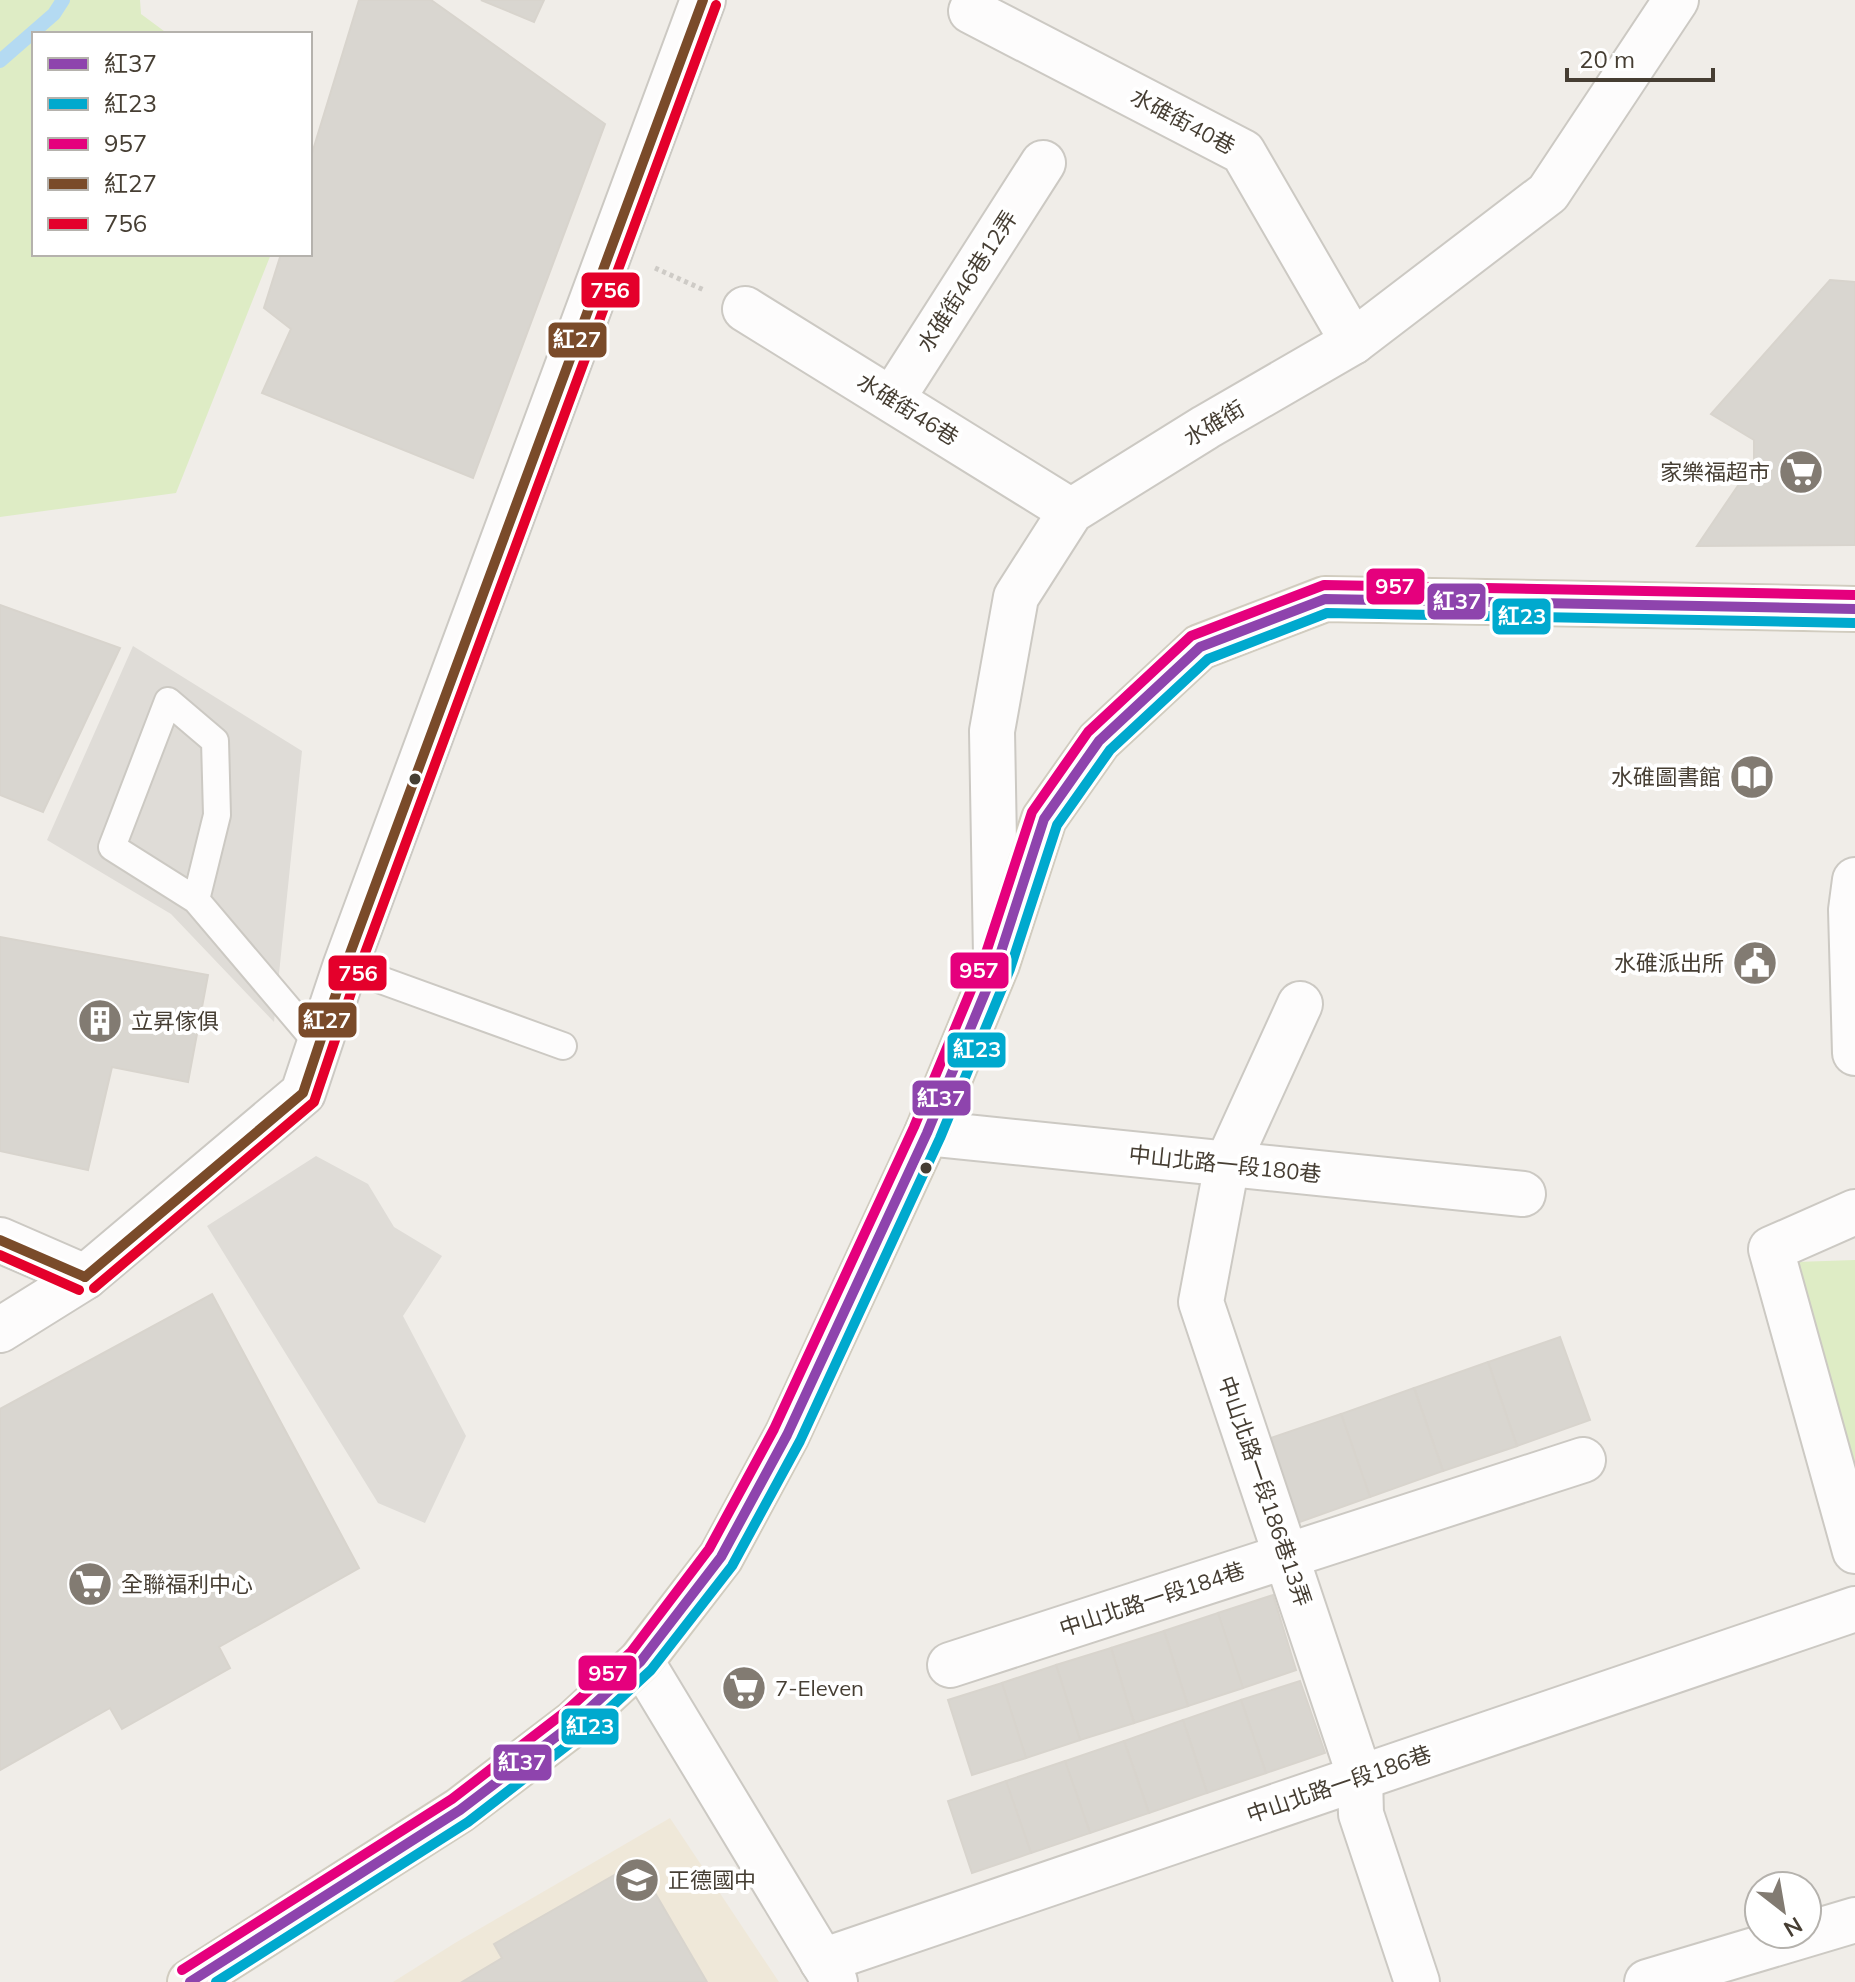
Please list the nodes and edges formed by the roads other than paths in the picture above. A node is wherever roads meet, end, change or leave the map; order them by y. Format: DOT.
graph roads {
  1 [pos="703,0"];
  2 [pos="1676,0"];
  3 [pos="971,11"];
  4 [pos="1043,163"];
  5 [pos="745,309"];
  6 [pos="1353,342"];
  7 [pos="892,399"];
  8 [pos="1071,511"];
  9 [pos="1855,609"];
  10 [pos="1855,880"];
  11 [pos="196,900"];
  12 [pos="997,964"];
  13 [pos="345,967"];
  14 [pos="1300,1004"];
  15 [pos="319,1045"];
  16 [pos="563,1046"];
  17 [pos="1855,1053"];
  18 [pos="927,1133"];
  19 [pos="1227,1164"];
  20 [pos="1523,1194"];
  21 [pos="1855,1212"];
  22 [pos="0,1240"];
  23 [pos="85,1277"];
  24 [pos="0,1330"];
  25 [pos="1583,1460"];
  26 [pos="1855,1551"];
  27 [pos="1288,1555"];
  28 [pos="1855,1609"];
  29 [pos="641,1661"];
  30 [pos="950,1665"];
  31 [pos="1360,1777"];
  32 [pos="1855,1920"];
  33 [pos="829,1971"];
  34 [pos="190,1982"];
  35 [pos="1417,1982"];
  36 [pos="1647,1982"];
  1 -- 13 [label="street"];
  2 -- 6 [label="street, 水碓街"];
  3 -- 6 [label="street, 水碓街40巷"];
  4 -- 7 [label="street, 水碓街46巷12弄"];
  5 -- 7 [label="street, 水碓街46巷"];
  6 -- 8 [label="street, 水碓街"];
  7 -- 8 [label="street, 水碓街46巷"];
  8 -- 12 [label="street, 水碓街"];
  9 -- 12 [label="main road"];
  10 -- 17 [label="street"];
  11 -- 11 [label="lane"];
  11 -- 15 [label="lane"];
  12 -- 18 [label="main road"];
  13 -- 15 [label="street"];
  13 -- 16 [label="lane"];
  14 -- 19 [label="street, 中山北路一段186巷13弄"];
  15 -- 23 [label="street"];
  18 -- 19 [label="street, 中山北路一段180巷"];
  18 -- 29 [label="main road"];
  19 -- 20 [label="street, 中山北路一段180巷"];
  19 -- 27 [label="street, 中山北路一段186巷13弄"];
  21 -- 26 [label="street"];
  22 -- 23 [label="street"];
  23 -- 24 [label="street"];
  25 -- 27 [label="street, 中山北路一段184巷"];
  27 -- 30 [label="street, 中山北路一段184巷"];
  27 -- 31 [label="street, 中山北路一段186巷13弄"];
  28 -- 31 [label="street, 中山北路一段186巷"];
  29 -- 33 [label="street"];
  29 -- 34 [label="main road"];
  31 -- 33 [label="street, 中山北路一段186巷"];
  31 -- 35 [label="street, 中山北路一段186巷13弄"];
  32 -- 36 [label="street"];
}
